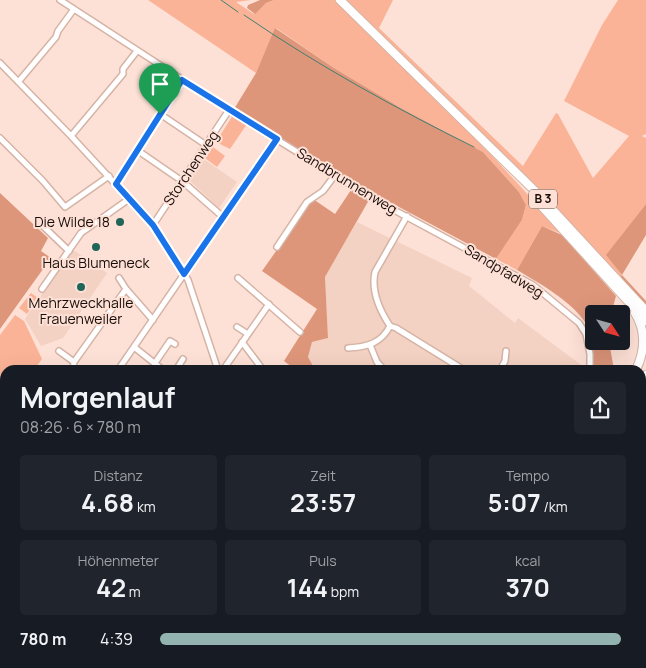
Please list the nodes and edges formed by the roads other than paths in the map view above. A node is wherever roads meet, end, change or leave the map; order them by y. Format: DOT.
graph roads {
  1 [pos="60,0"];
  2 [pos="340,0"];
  3 [pos="74,9"];
  4 [pos="137,51"];
  5 [pos="0,63"];
  6 [pos="182,80"];
  7 [pos="18,81"];
  8 [pos="434,92"];
  9 [pos="229,110"];
  10 [pos="160,114"];
  11 [pos="71,136"];
  12 [pos="0,138"];
  13 [pos="277,139"];
  14 [pos="206,145"];
  15 [pos="137,150"];
  16 [pos="335,175"];
  17 [pos="109,176"];
  18 [pos="182,181"];
  19 [pos="116,184"];
  20 [pos="129,199"];
  21 [pos="407,216"];
  22 [pos="223,217"];
  23 [pos="153,225"];
  24 [pos="44,226"];
  25 [pos="277,247"];
  26 [pos="69,251"];
  27 [pos="184,274"];
  28 [pos="119,278"];
  29 [pos="238,278"];
  30 [pos="42,289"];
  31 [pos="126,289"];
  32 [pos="626,298"];
  33 [pos="269,304"];
  34 [pos="646,311"];
  35 [pos="153,320"];
  36 [pos="646,321"];
  37 [pos="390,326"];
  38 [pos="237,327"];
  39 [pos="300,332"];
  40 [pos="248,334"];
  41 [pos="242,342"];
  42 [pos="174,344"];
  43 [pos="370,345"];
  44 [pos="134,348"];
  45 [pos="348,348"];
  46 [pos="59,351"];
  47 [pos="506,351"];
  48 [pos="183,360"];
  49 [pos="74,362"];
  50 [pos="155,363"];
  51 [pos="74,365"];
  52 [pos="122,365"];
  53 [pos="157,365"];
  54 [pos="180,365"];
  55 [pos="216,365"];
  56 [pos="226,365"];
  57 [pos="259,365"];
  58 [pos="380,365"];
  59 [pos="456,365"];
  60 [pos="503,365"];
  61 [pos="590,365"];
  62 [pos="638,365"];
  1 -- 3 [label="street, Sandbrunnenweg"];
  2 -- 8 [label="main road, B 3"];
  3 -- 4 [label="street, Sandbrunnenweg"];
  3 -- 7 [label="street"];
  4 -- 6 [label="street, Sandbrunnenweg"];
  4 -- 11 [label="street"];
  5 -- 7 [label="street"];
  6 -- 9 [label="street, Sandbrunnenweg"];
  6 -- 10 [label="street"];
  7 -- 11 [label="street"];
  8 -- 32 [label="main road, B 3"];
  8 -- 34 [label="main road, B 3"];
  9 -- 13 [label="street, Sandbrunnenweg"];
  9 -- 14 [label="street, Storchenweg"];
  10 -- 14 [label="street"];
  10 -- 15 [label="street"];
  11 -- 17 [label="street"];
  12 -- 17 [label="street"];
  13 -- 16 [label="street, Sandbrunnenweg"];
  13 -- 22 [label="street"];
  14 -- 18 [label="street, Storchenweg"];
  15 -- 18 [label="street"];
  15 -- 19 [label="street"];
  16 -- 21 [label="street, Sandbrunnenweg"];
  16 -- 25 [label="street"];
  17 -- 19 [label="street"];
  18 -- 22 [label="street"];
  18 -- 23 [label="street, Storchenweg"];
  19 -- 20 [label="street"];
  20 -- 23 [label="street"];
  20 -- 26 [label="street"];
  21 -- 37 [label="street"];
  21 -- 61 [label="street, Sandpfadweg"];
  22 -- 27 [label="street"];
  23 -- 27 [label="street"];
  24 -- 26 [label="street"];
  26 -- 30 [label="street"];
  27 -- 35 [label="street"];
  27 -- 55 [label="street"];
  28 -- 31 [label="street"];
  29 -- 33 [label="street"];
  31 -- 35 [label="street"];
  31 -- 49 [label="street"];
  32 -- 36 [label="main road, B 3"];
  32 -- 62 [label="main road"];
  33 -- 39 [label="street"];
  33 -- 40 [label="street"];
  35 -- 44 [label="street"];
  37 -- 43 [label="street"];
  37 -- 59 [label="street"];
  38 -- 40 [label="street"];
  40 -- 41 [label="street"];
  41 -- 56 [label="street"];
  41 -- 57 [label="street"];
  42 -- 50 [label="street"];
  43 -- 45 [label="street"];
  43 -- 58 [label="street"];
  44 -- 50 [label="street"];
  44 -- 52 [label="street"];
  46 -- 49 [label="street"];
  47 -- 60 [label="street"];
  48 -- 54 [label="street"];
  49 -- 51 [label="street"];
  50 -- 53 [label="street"];
}
